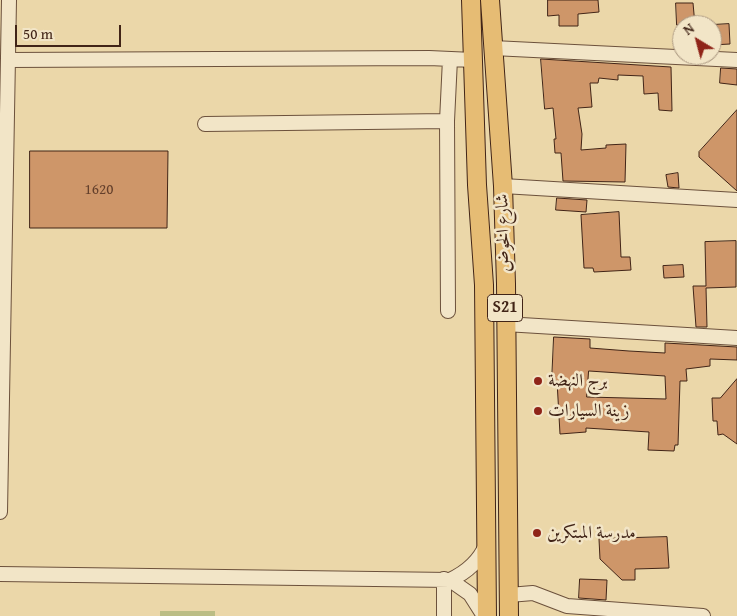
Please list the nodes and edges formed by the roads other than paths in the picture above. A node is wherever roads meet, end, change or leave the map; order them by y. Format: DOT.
graph roads {
  1 [pos="9,0"];
  2 [pos="471,0"];
  3 [pos="492,2"];
  4 [pos="493,48"];
  5 [pos="450,59"];
  6 [pos="8,60"];
  7 [pos="473,60"];
  8 [pos="737,60"];
  9 [pos="447,121"];
  10 [pos="206,124"];
  11 [pos="503,186"];
  12 [pos="737,200"];
  13 [pos="448,311"];
  14 [pos="505,324"];
  15 [pos="737,338"];
  16 [pos="1,377"];
  17 [pos="0,512"];
  18 [pos="487,542"];
  19 [pos="0,574"];
  20 [pos="447,580"];
  21 [pos="509,595"];
  22 [pos="444,616"];
  23 [pos="485,616"];
  24 [pos="509,616"];
  25 [pos="703,616"];
  1 -- 6 [label="street"];
  2 -- 7 [label="main road, شارع الخوض / S21"];
  3 -- 4 [label="main road, شارع الخوض / S21"];
  4 -- 8 [label="street"];
  4 -- 11 [label="main road, شارع الخوض / S21"];
  5 -- 6 [label="street"];
  5 -- 7 [label="street"];
  5 -- 9 [label="street"];
  6 -- 16 [label="street"];
  7 -- 18 [label="main road, شارع الخوض / S21"];
  9 -- 10 [label="street"];
  9 -- 13 [label="street"];
  11 -- 12 [label="street"];
  11 -- 14 [label="main road, شارع الخوض / S21"];
  14 -- 15 [label="street"];
  14 -- 21 [label="main road, شارع الخوض / S21"];
  16 -- 17 [label="street"];
  18 -- 20 [label="street"];
  18 -- 23 [label="main road, شارع الخوض / S21"];
  19 -- 20 [label="street"];
  20 -- 22 [label="street"];
  20 -- 23 [label="street"];
  21 -- 24 [label="main road, شارع الخوض / S21"];
  21 -- 25 [label="street"];
}
